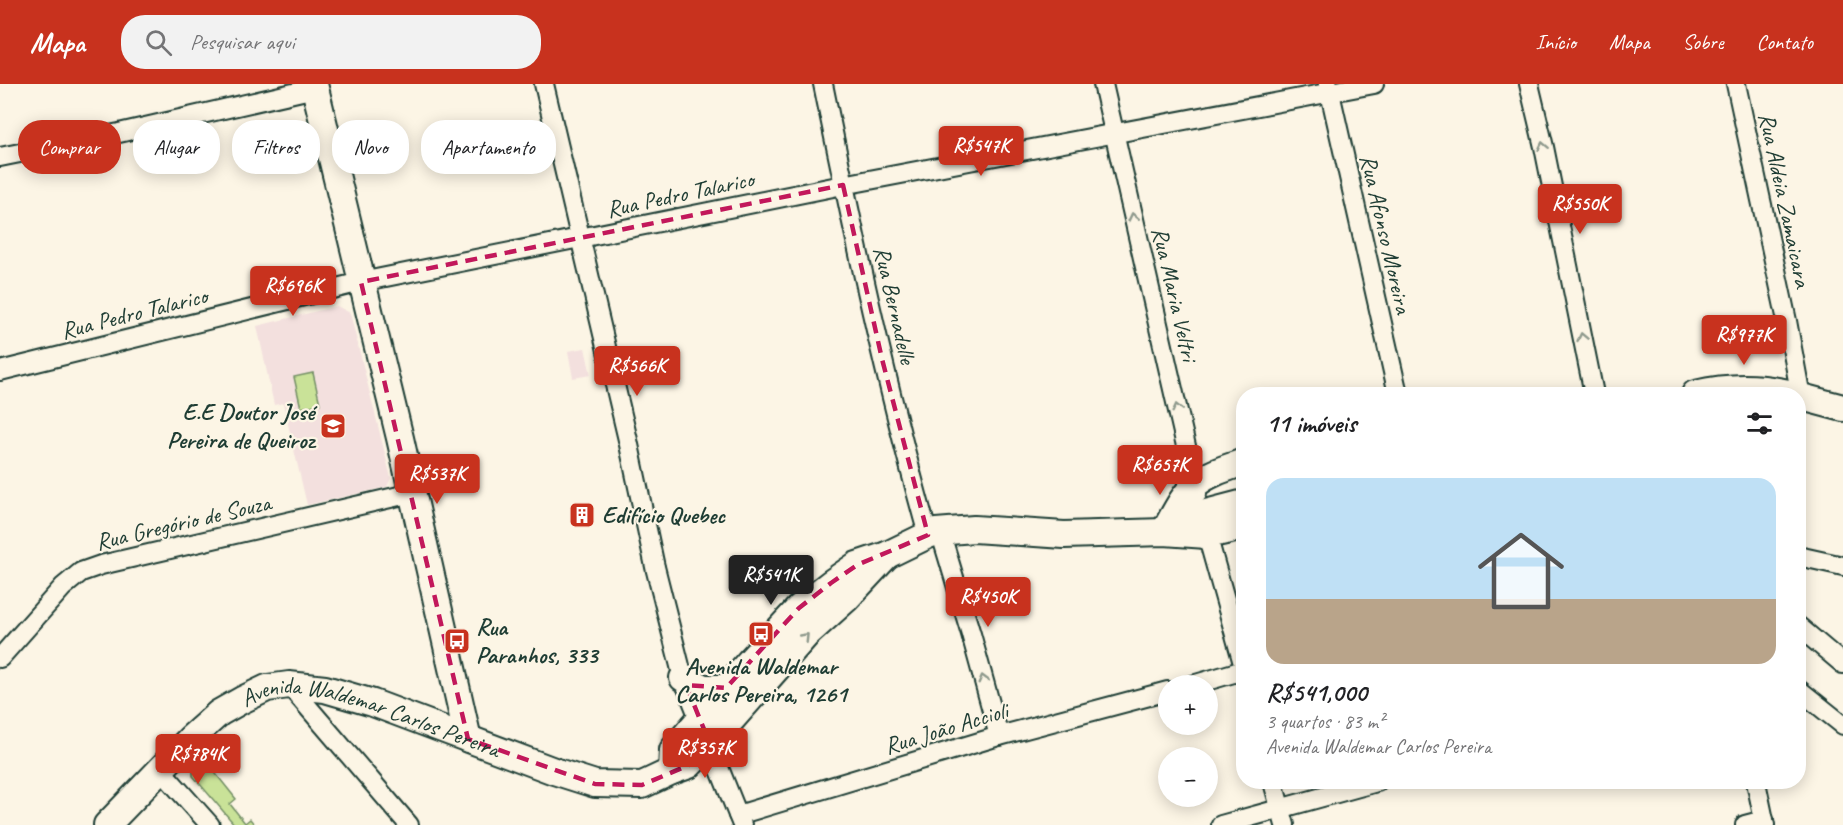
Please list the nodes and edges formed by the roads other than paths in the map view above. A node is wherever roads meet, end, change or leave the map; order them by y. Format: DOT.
graph roads {
  1 [pos="544,84"];
  2 [pos="823,84"];
  3 [pos="1102,84"];
  4 [pos="1374,84"];
  5 [pos="1529,84"];
  6 [pos="1736,84"];
  7 [pos="314,86"];
  8 [pos="1329,88"];
  9 [pos="1113,133"];
  10 [pos="0,158"];
  11 [pos="843,185"];
  12 [pos="581,239"];
  13 [pos="361,282"];
  14 [pos="0,371"];
  15 [pos="1396,387"];
  16 [pos="1593,387"];
  17 [pos="1796,387"];
  18 [pos="1806,398"];
  19 [pos="1843,408"];
  20 [pos="1236,465"];
  21 [pos="1195,485"];
  22 [pos="412,493"];
  23 [pos="1236,507"];
  24 [pos="1204,524"];
  25 [pos="1236,526"];
  26 [pos="1164,532"];
  27 [pos="934,533"];
  28 [pos="887,555"];
  29 [pos="1806,558"];
  30 [pos="1843,566"];
  31 [pos="1806,633"];
  32 [pos="1236,640"];
  33 [pos="0,658"];
  34 [pos="1843,664"];
  35 [pos="1236,671"];
  36 [pos="1218,677"];
  37 [pos="683,678"];
  38 [pos="289,685"];
  39 [pos="726,688"];
  40 [pos="1158,694"];
  41 [pos="1806,695"];
  42 [pos="699,719"];
  43 [pos="1843,725"];
  44 [pos="999,736"];
  45 [pos="468,739"];
  46 [pos="710,744"];
  47 [pos="160,769"];
  48 [pos="672,771"];
  49 [pos="1275,789"];
  50 [pos="1358,789"];
  51 [pos="1758,789"];
  52 [pos="1283,817"];
  53 [pos="740,820"];
  54 [pos="1765,822"];
  55 [pos="107,825"];
  56 [pos="210,825"];
  57 [pos="409,825"];
  58 [pos="1221,825"];
  59 [pos="1745,825"];
  1 -- 12 [label="street"];
  2 -- 11 [label="street, Rua Bernadelle"];
  3 -- 9 [label="street, Rua Maria Veltri"];
  4 -- 8 [label="street, Rua Pedro Talarico"];
  16 -- 5 [label="street, one-way"];
  6 -- 17 [label="street, Rua Aldeia Zamaicara"];
  7 -- 10 [label="street"];
  7 -- 13 [label="street"];
  8 -- 9 [label="street, Rua Pedro Talarico"];
  8 -- 15 [label="street, Rua Afonso Moreira"];
  9 -- 11 [label="street, Rua Pedro Talarico"];
  21 -- 9 [label="street, Rua Maria Veltri, one-way"];
  11 -- 12 [label="street, Rua Pedro Talarico"];
  11 -- 27 [label="street, Rua Bernadelle"];
  12 -- 13 [label="street, Rua Pedro Talarico"];
  12 -- 37 [label="street"];
  13 -- 14 [label="street, Rua Pedro Talarico"];
  13 -- 22 [label="street"];
  18 -- 19 [label="street"];
  20 -- 21 [label="street"];
  21 -- 24 [label="street, Rua Maria Veltri"];
  21 -- 26 [label="street"];
  22 -- 33 [label="street, Rua Gregório de Souza"];
  22 -- 45 [label="street"];
  23 -- 24 [label="street, Avenida Waldemar Carlos Pereira"];
  24 -- 25 [label="street, Avenida Waldemar Carlos Pereira"];
  24 -- 26 [label="street, Avenida Waldemar Carlos Pereira"];
  24 -- 32 [label="street, Rua Maria Veltri"];
  26 -- 27 [label="street, Avenida Waldemar Carlos Pereira"];
  27 -- 28 [label="street, Avenida Waldemar Carlos Pereira"];
  44 -- 27 [label="street, Rua Bernadelle, one-way"];
  28 -- 39 [label="street, Avenida Waldemar Carlos Pereira"];
  46 -- 28 [label="street, Avenida Waldemar Carlos Pereira, one-way"];
  29 -- 30 [label="street"];
  31 -- 34 [label="street"];
  35 -- 36 [label="street"];
  37 -- 39 [label="street"];
  37 -- 42 [label="street"];
  38 -- 45 [label="street, Avenida Waldemar Carlos Pereira"];
  38 -- 47 [label="street, Avenida Waldemar Carlos Pereira"];
  38 -- 57 [label="street"];
  39 -- 42 [label="street, Avenida Waldemar Carlos Pereira"];
  40 -- 44 [label="street, Rua João Accioli"];
  41 -- 43 [label="street"];
  42 -- 46 [label="street"];
  42 -- 48 [label="street, Avenida Waldemar Carlos Pereira"];
  44 -- 53 [label="street, Rua João Accioli"];
  45 -- 48 [label="street, Avenida Waldemar Carlos Pereira"];
  46 -- 48 [label="street, Avenida Waldemar Carlos Pereira"];
  46 -- 53 [label="street"];
  47 -- 55 [label="street, Avenida Waldemar Carlos Pereira"];
  47 -- 56 [label="street"];
  49 -- 52 [label="street"];
  50 -- 52 [label="street"];
  51 -- 54 [label="street"];
  52 -- 58 [label="street"];
  54 -- 59 [label="street"];
}
